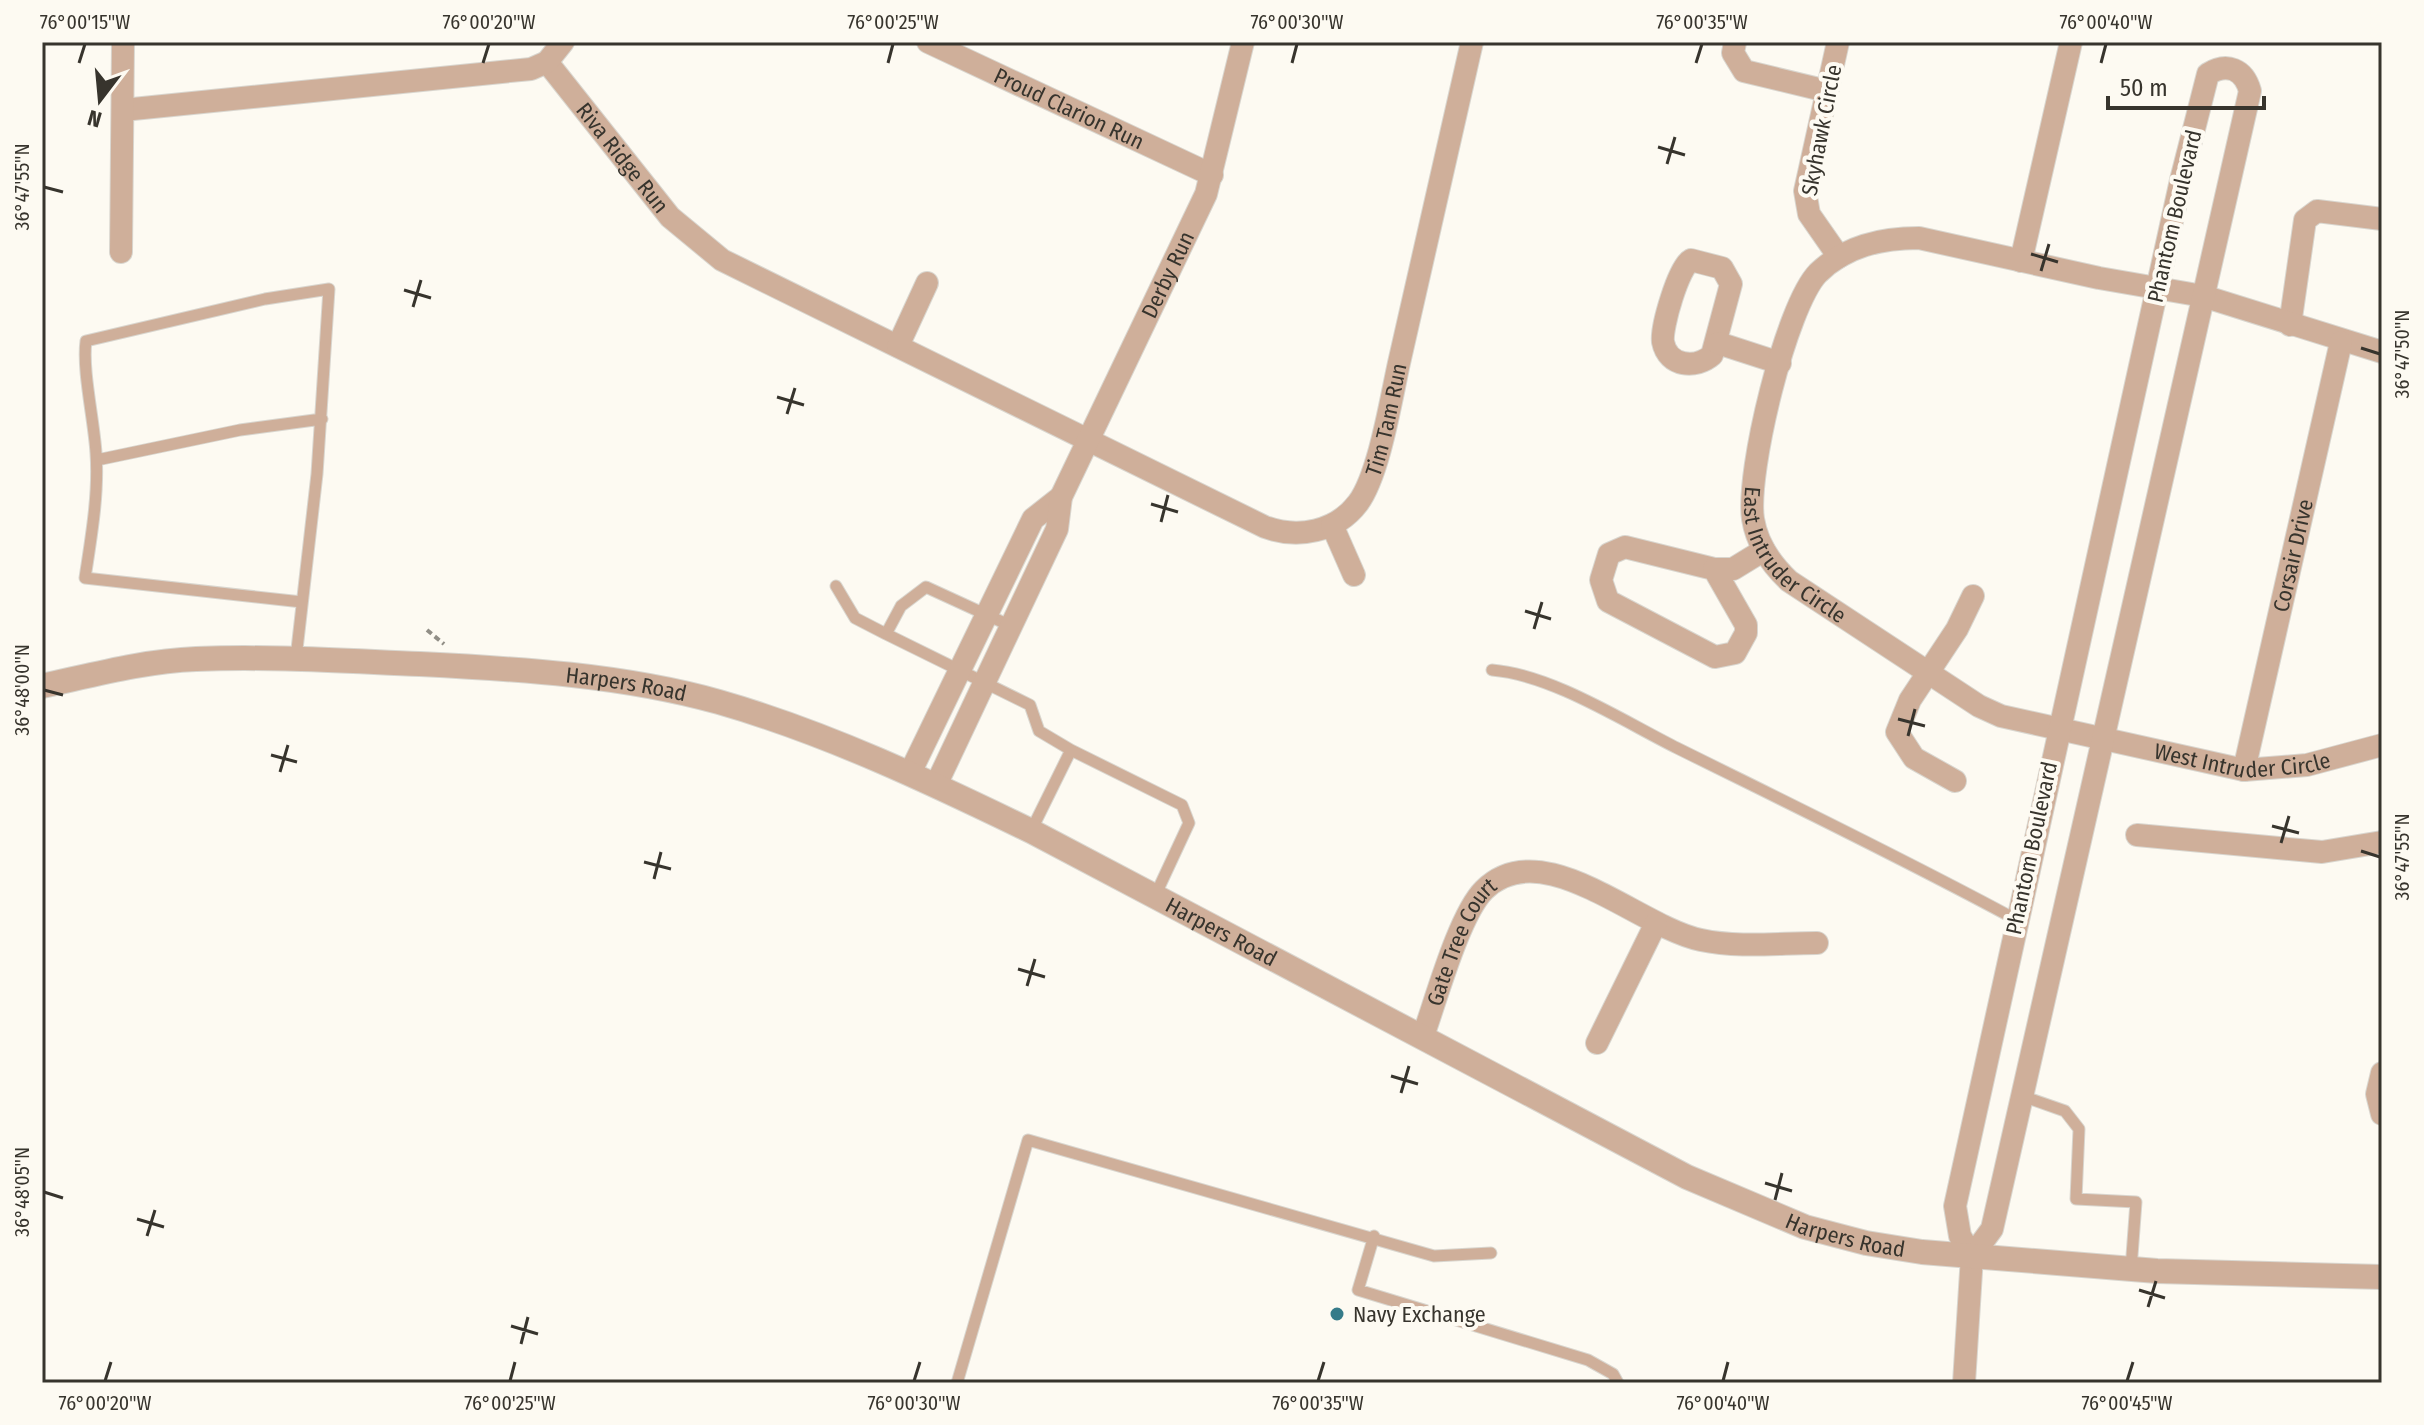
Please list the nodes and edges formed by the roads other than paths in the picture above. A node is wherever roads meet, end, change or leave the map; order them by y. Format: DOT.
graph roads {
  1 [pos="123,42"];
  2 [pos="563,42"];
  3 [pos="928,42"];
  4 [pos="1243,42"];
  5 [pos="1472,42"];
  6 [pos="1735,42"];
  7 [pos="1838,42"];
  8 [pos="2071,42"];
  9 [pos="547,62"];
  10 [pos="1827,91"];
  11 [pos="123,110"];
  12 [pos="1212,175"];
  13 [pos="2382,219"];
  14 [pos="121,252"];
  15 [pos="1839,257"];
  16 [pos="2021,261"];
  17 [pos="927,283"];
  18 [pos="2157,286"];
  19 [pos="2203,296"];
  20 [pos="2290,325"];
  21 [pos="2341,342"];
  22 [pos="1718,343"];
  23 [pos="898,346"];
  24 [pos="2382,352"];
  25 [pos="1780,363"];
  26 [pos="322,419"];
  27 [pos="1090,438"];
  28 [pos="97,460"];
  29 [pos="1061,497"];
  30 [pos="1332,525"];
  31 [pos="1764,550"];
  32 [pos="1714,569"];
  33 [pos="1354,575"];
  34 [pos="836,586"];
  35 [pos="1973,596"];
  36 [pos="302,602"];
  37 [pos="986,615"];
  38 [pos="1011,626"];
  39 [pos="886,634"];
  40 [pos="296,658"];
  41 [pos="960,670"];
  42 [pos="1492,670"];
  43 [pos="1929,673"];
  44 [pos="985,682"];
  45 [pos="42,686"];
  46 [pos="2057,730"];
  47 [pos="2103,740"];
  48 [pos="2382,746"];
  49 [pos="1071,750"];
  50 [pos="2244,770"];
  51 [pos="910,773"];
  52 [pos="1955,781"];
  53 [pos="936,785"];
  54 [pos="1031,831"];
  55 [pos="2137,835"];
  56 [pos="2382,842"];
  57 [pos="1155,897"];
  58 [pos="2015,919"];
  59 [pos="1656,923"];
  60 [pos="1817,943"];
  61 [pos="1423,1036"];
  62 [pos="1597,1043"];
  63 [pos="2382,1073"];
  64 [pos="2022,1096"];
  65 [pos="2382,1114"];
  66 [pos="1374,1236"];
  67 [pos="1491,1253"];
  68 [pos="1972,1256"];
  69 [pos="2131,1269"];
  70 [pos="2382,1277"];
  71 [pos="957,1383"];
  72 [pos="1618,1383"];
  73 [pos="1964,1383"];
  1 -- 11 [label="street"];
  2 -- 9 [label="street"];
  3 -- 12 [label="street, Proud Clarion Run"];
  4 -- 12 [label="street, Derby Run"];
  5 -- 30 [label="street, Tim Tam Run"];
  6 -- 10 [label="street"];
  7 -- 10 [label="street, Skyhawk Circle"];
  8 -- 16 [label="street"];
  9 -- 11 [label="street"];
  9 -- 23 [label="street, Riva Ridge Run"];
  10 -- 15 [label="street, Skyhawk Circle"];
  11 -- 14 [label="street"];
  12 -- 27 [label="street, Derby Run"];
  13 -- 20 [label="street"];
  15 -- 16 [label="street, East Intruder Circle"];
  15 -- 25 [label="street, East Intruder Circle"];
  16 -- 18 [label="street, East Intruder Circle"];
  17 -- 23 [label="street"];
  18 -- 19 [label="street, East Intruder Circle"];
  18 -- 19 [label="street, Phantom Boulevard"];
  18 -- 46 [label="street, Phantom Boulevard"];
  19 -- 20 [label="street"];
  19 -- 47 [label="street, Phantom Boulevard"];
  20 -- 21 [label="street"];
  21 -- 24 [label="street"];
  21 -- 50 [label="street, Corsair Drive"];
  22 -- 22 [label="street"];
  22 -- 25 [label="street"];
  23 -- 27 [label="street, Riva Ridge Run"];
  25 -- 31 [label="street, East Intruder Circle"];
  26 -- 28 [label="lane"];
  26 -- 28 [label="lane"];
  26 -- 36 [label="lane"];
  27 -- 29 [label="street, Derby Run"];
  27 -- 30 [label="street"];
  28 -- 36 [label="lane"];
  29 -- 37 [label="street, Derby Run"];
  29 -- 38 [label="street, Derby Run"];
  30 -- 33 [label="street"];
  31 -- 32 [label="street"];
  31 -- 43 [label="street, East Intruder Circle"];
  32 -- 32 [label="street"];
  34 -- 39 [label="lane"];
  35 -- 43 [label="street"];
  36 -- 40 [label="lane"];
  37 -- 38 [label="lane"];
  37 -- 39 [label="lane"];
  37 -- 41 [label="street, Derby Run"];
  38 -- 44 [label="street, Derby Run"];
  39 -- 41 [label="lane"];
  40 -- 45 [label="street, Harpers Road"];
  40 -- 51 [label="street, Harpers Road"];
  41 -- 44 [label="lane"];
  41 -- 51 [label="street, Derby Run"];
  42 -- 58 [label="lane"];
  43 -- 46 [label="street, East Intruder Circle"];
  43 -- 52 [label="street"];
  44 -- 49 [label="lane"];
  44 -- 53 [label="street, Derby Run"];
  46 -- 47 [label="street, East Intruder Circle"];
  46 -- 58 [label="street, Phantom Boulevard"];
  47 -- 50 [label="street, West Intruder Circle"];
  47 -- 64 [label="street, Phantom Boulevard"];
  48 -- 50 [label="street, West Intruder Circle"];
  49 -- 54 [label="lane"];
  49 -- 57 [label="lane"];
  51 -- 53 [label="street, Harpers Road"];
  53 -- 54 [label="street, Harpers Road"];
  54 -- 57 [label="street, Harpers Road"];
  55 -- 56 [label="street"];
  57 -- 61 [label="street, Harpers Road"];
  58 -- 68 [label="street, Phantom Boulevard"];
  59 -- 60 [label="street, Gate Tree Court"];
  59 -- 61 [label="street, Gate Tree Court"];
  59 -- 62 [label="street"];
  61 -- 68 [label="street, Harpers Road"];
  63 -- 65 [label="street"];
  64 -- 68 [label="street, Phantom Boulevard"];
  64 -- 69 [label="lane"];
  66 -- 67 [label="lane"];
  66 -- 71 [label="lane"];
  66 -- 72 [label="lane"];
  68 -- 69 [label="street, Harpers Road"];
  68 -- 73 [label="street, Phantom Boulevard"];
  69 -- 70 [label="street, Harpers Road"];
}
